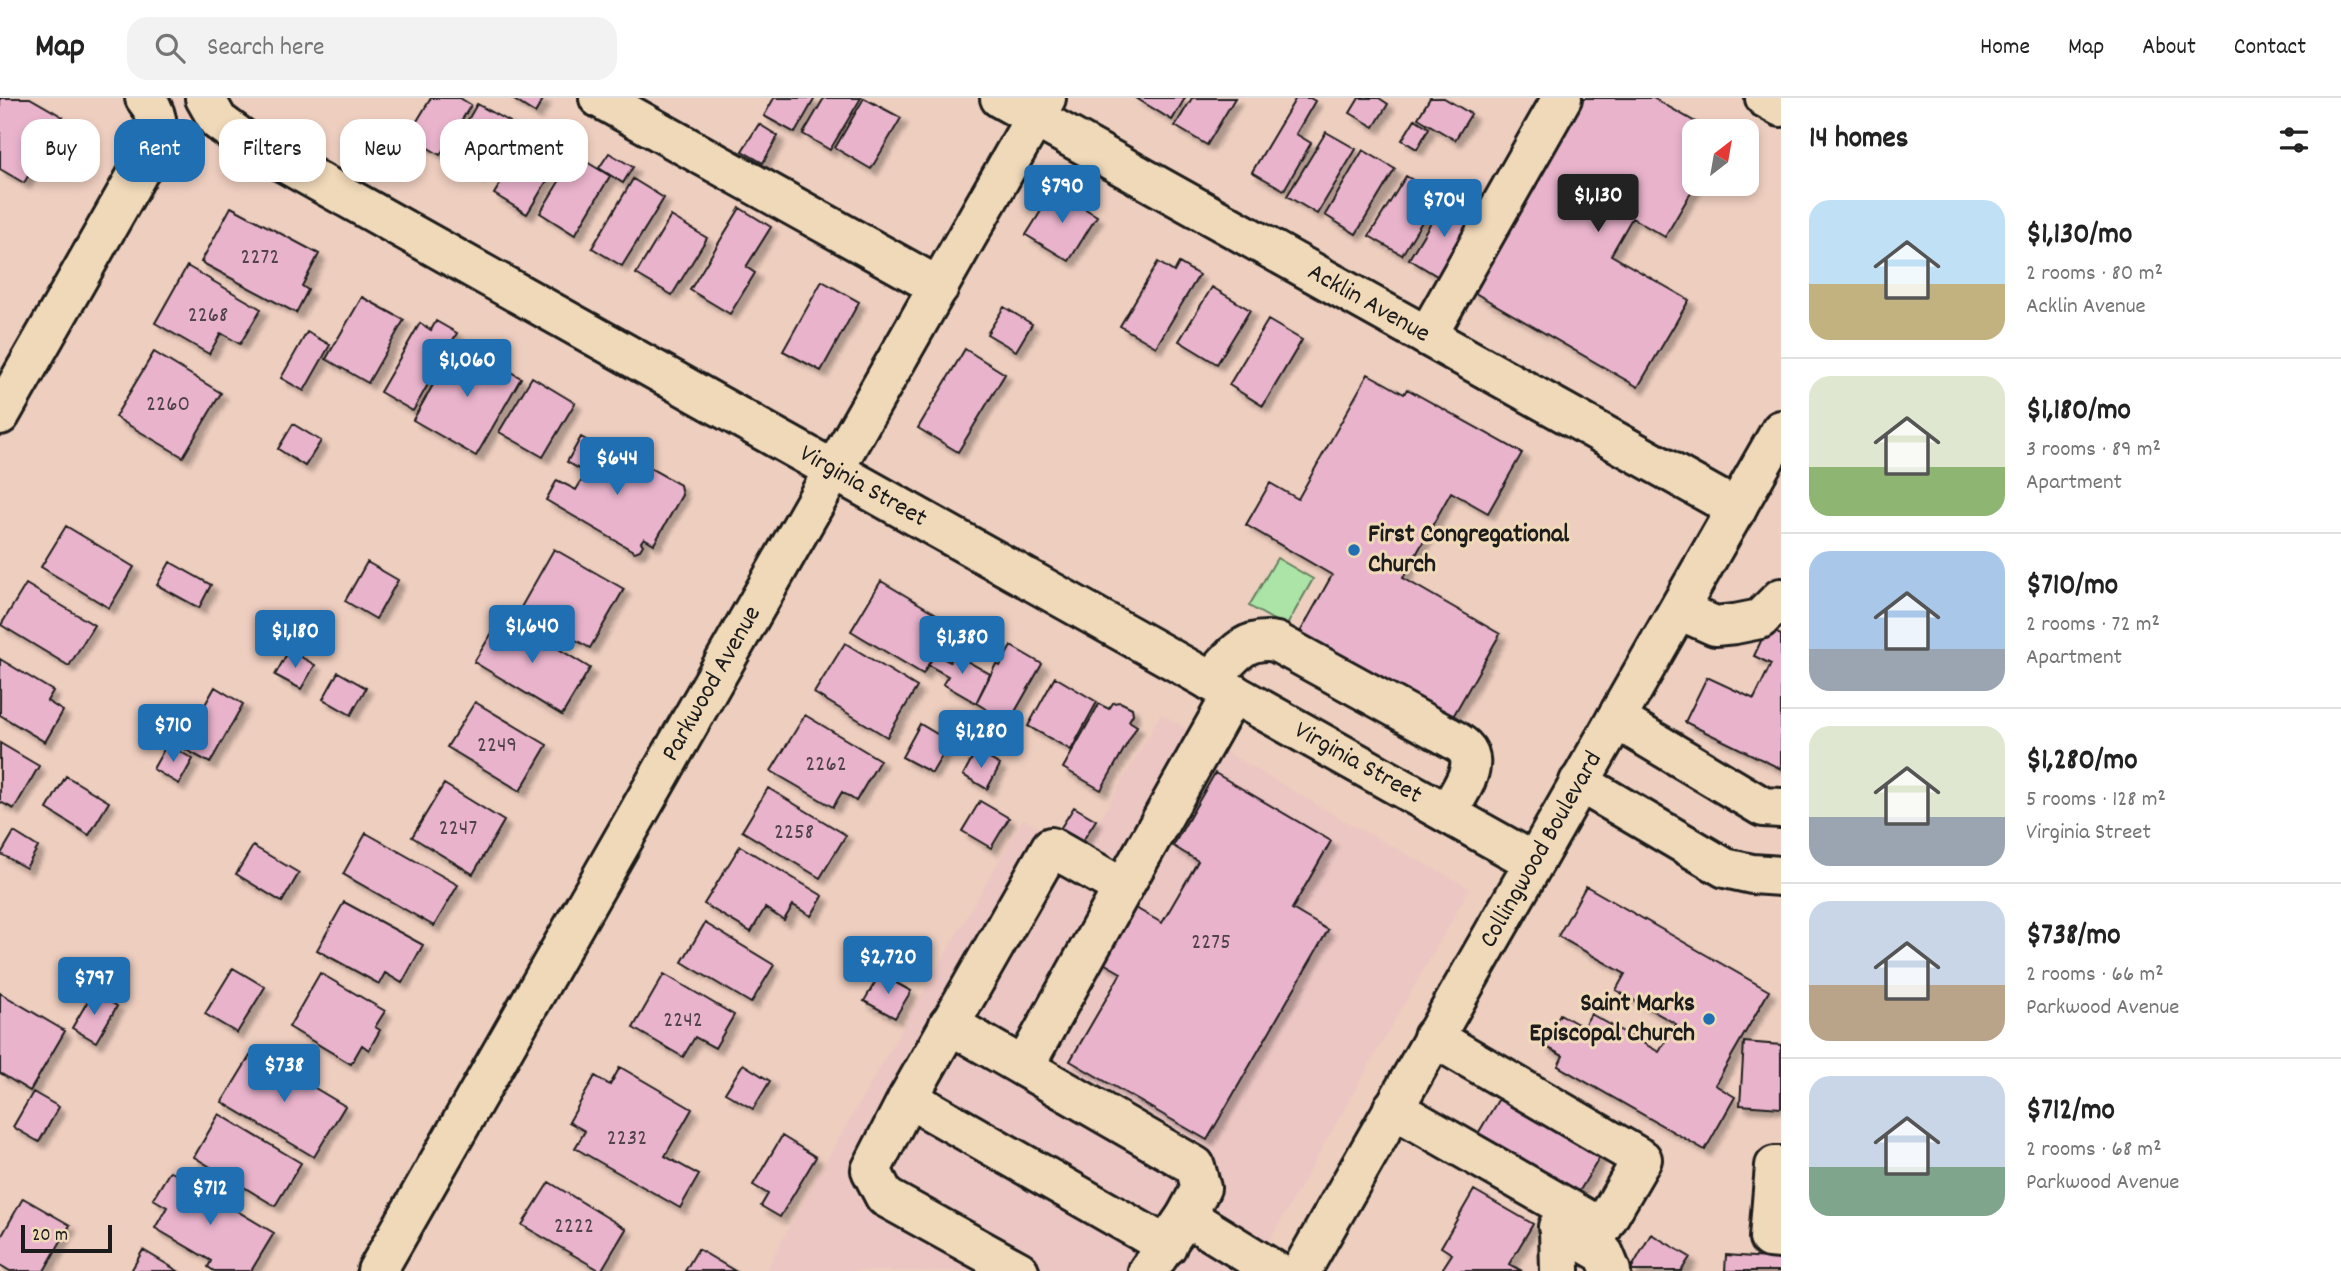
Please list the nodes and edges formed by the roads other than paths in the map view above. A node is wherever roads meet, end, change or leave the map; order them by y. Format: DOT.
graph roads {
  1 [pos="205,98"];
  2 [pos="600,98"];
  3 [pos="1000,98"];
  4 [pos="1562,98"];
  5 [pos="1765,98"];
  6 [pos="150,105"];
  7 [pos="1781,107"];
  8 [pos="1040,108"];
  9 [pos="939,287"];
  10 [pos="1427,336"];
  11 [pos="0,415"];
  12 [pos="1781,430"];
  13 [pos="835,470"];
  14 [pos="1737,509"];
  15 [pos="1781,598"];
  16 [pos="1679,610"];
  17 [pos="1222,687"];
  18 [pos="1616,719"];
  19 [pos="1579,782"];
  20 [pos="1781,808"];
  21 [pos="1447,813"];
  22 [pos="1534,862"];
  23 [pos="1781,876"];
  24 [pos="1123,888"];
  25 [pos="949,1024"];
  26 [pos="1433,1037"];
  27 [pos="1024,1067"];
  28 [pos="908,1098"];
  29 [pos="1389,1117"];
  30 [pos="1781,1166"];
  31 [pos="1559,1228"];
  32 [pos="1781,1239"];
  33 [pos="1167,1244"];
  34 [pos="377,1271"];
  35 [pos="1019,1271"];
  36 [pos="1275,1271"];
  37 [pos="1301,1271"];
  38 [pos="1560,1271"];
  39 [pos="1611,1271"];
  1 -- 13 [label="street, Virginia Street"];
  2 -- 9 [label="street"];
  3 -- 8 [label="street, Acklin Avenue"];
  4 -- 10 [label="street"];
  5 -- 7 [label="street"];
  6 -- 11 [label="street"];
  8 -- 9 [label="street, Parkwood Avenue"];
  8 -- 10 [label="street, Acklin Avenue"];
  9 -- 13 [label="street, Parkwood Avenue"];
  10 -- 14 [label="street, Acklin Avenue"];
  12 -- 14 [label="street, Collingwood Boulevard"];
  13 -- 17 [label="street, Virginia Street"];
  13 -- 34 [label="street, Parkwood Avenue"];
  14 -- 16 [label="street, Collingwood Boulevard"];
  15 -- 16 [label="street"];
  16 -- 18 [label="street, Collingwood Boulevard"];
  17 -- 21 [label="street, Virginia Street"];
  17 -- 21 [label="street"];
  17 -- 24 [label="street"];
  18 -- 19 [label="street, Collingwood Boulevard"];
  18 -- 20 [label="street"];
  19 -- 22 [label="street, Collingwood Boulevard"];
  19 -- 23 [label="street"];
  21 -- 22 [label="street, Virginia Street"];
  22 -- 26 [label="street, Collingwood Boulevard"];
  24 -- 25 [label="street"];
  24 -- 27 [label="street"];
  25 -- 27 [label="street"];
  25 -- 28 [label="street"];
  26 -- 29 [label="street, Collingwood Boulevard"];
  26 -- 29 [label="street"];
  27 -- 33 [label="street"];
  28 -- 33 [label="street"];
  28 -- 35 [label="street"];
  29 -- 31 [label="street"];
  29 -- 37 [label="street, Collingwood Boulevard"];
  30 -- 32 [label="street"];
  31 -- 38 [label="street"];
  31 -- 39 [label="street"];
  33 -- 36 [label="street"];
}
